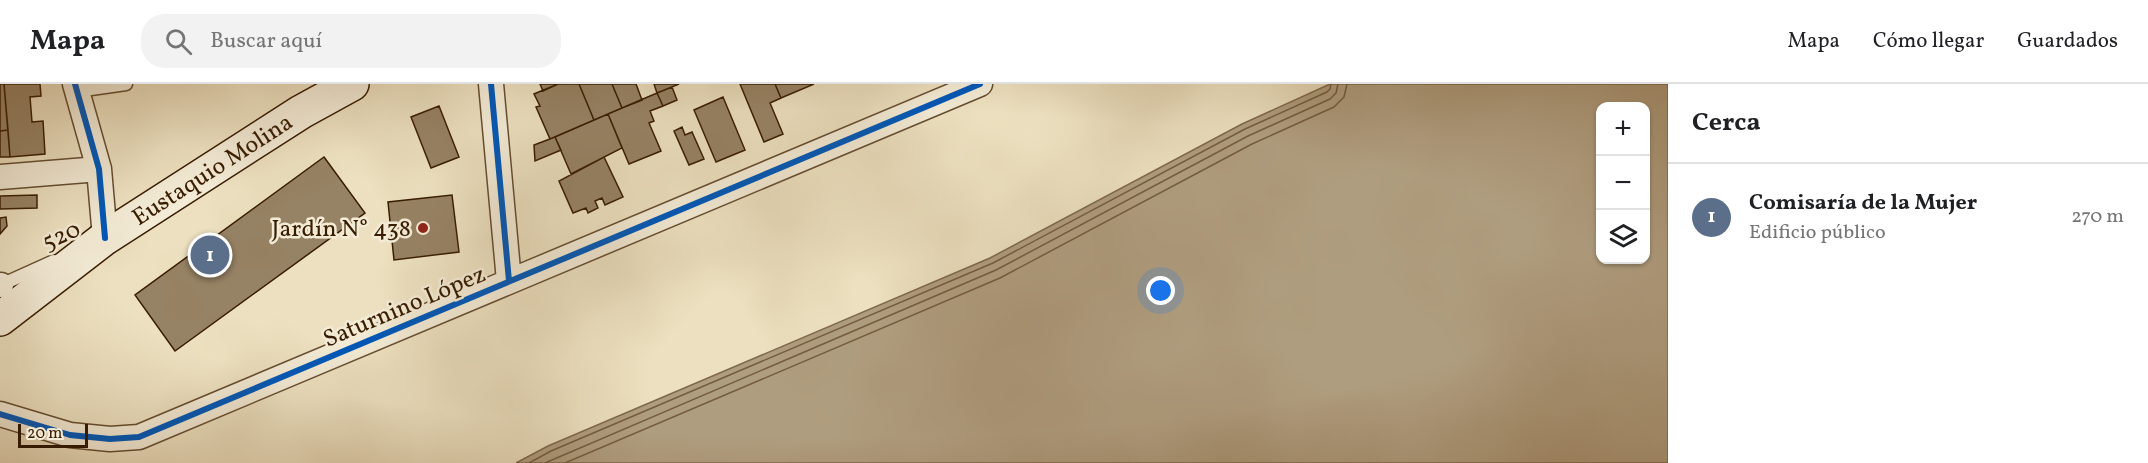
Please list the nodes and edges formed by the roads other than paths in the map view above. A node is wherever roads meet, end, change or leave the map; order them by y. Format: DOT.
graph roads {
  1 [pos="126,84"];
  2 [pos="352,84"];
  3 [pos="491,84"];
  4 [pos="980,84"];
  5 [pos="76,88"];
  6 [pos="99,169"];
  7 [pos="0,177"];
  8 [pos="105,238"];
  9 [pos="509,281"];
  10 [pos="0,285"];
  11 [pos="0,319"];
  12 [pos="0,414"];
  1 -- 5 [label="lane"];
  2 -- 8 [label="main road, Eustaquio Molina"];
  3 -- 9 [label="street"];
  4 -- 9 [label="street, Saturnino López"];
  5 -- 6 [label="street"];
  6 -- 7 [label="street"];
  6 -- 8 [label="street"];
  8 -- 10 [label="lane, 520"];
  8 -- 11 [label="main road, Eustaquio Molina"];
  9 -- 12 [label="street, Saturnino López"];
}
